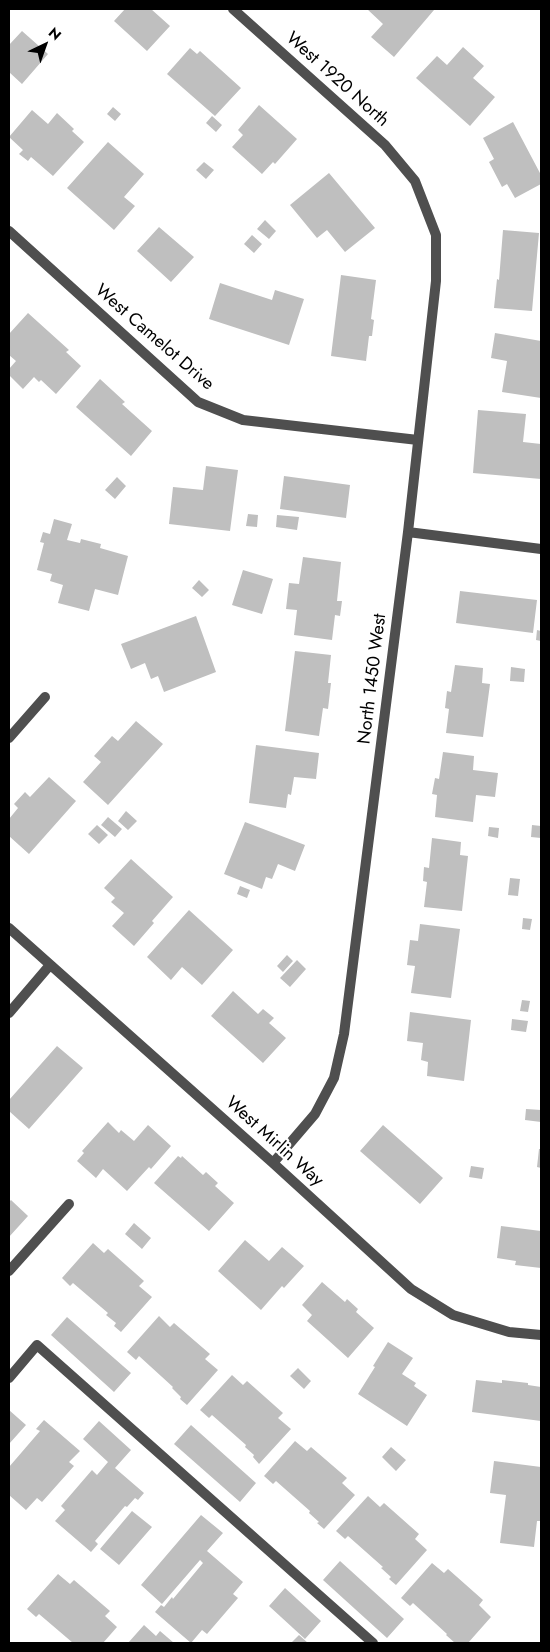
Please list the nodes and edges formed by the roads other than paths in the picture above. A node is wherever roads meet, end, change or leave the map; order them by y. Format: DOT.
graph roads {
  1 [pos="233,9"];
  2 [pos="415,181"];
  3 [pos="9,231"];
  4 [pos="418,440"];
  5 [pos="408,532"];
  6 [pos="541,549"];
  7 [pos="45,697"];
  8 [pos="9,738"];
  9 [pos="9,928"];
  10 [pos="50,965"];
  11 [pos="9,1013"];
  12 [pos="273,1163"];
  13 [pos="69,1204"];
  14 [pos="9,1271"];
  15 [pos="541,1335"];
  16 [pos="9,1378"];
  17 [pos="373,1643"];
  1 -- 2 [label="street, West 1920 North"];
  2 -- 4 [label="street, North 1450 West"];
  3 -- 4 [label="street, West Camelot Drive"];
  4 -- 5 [label="street, North 1450 West"];
  5 -- 6 [label="street"];
  5 -- 12 [label="street, North 1450 West"];
  7 -- 8 [label="street"];
  9 -- 10 [label="street, West Mirlin Way"];
  10 -- 11 [label="street"];
  10 -- 12 [label="street, West Mirlin Way"];
  12 -- 15 [label="street, West Mirlin Way"];
  13 -- 14 [label="street"];
  16 -- 17 [label="street"];
}
